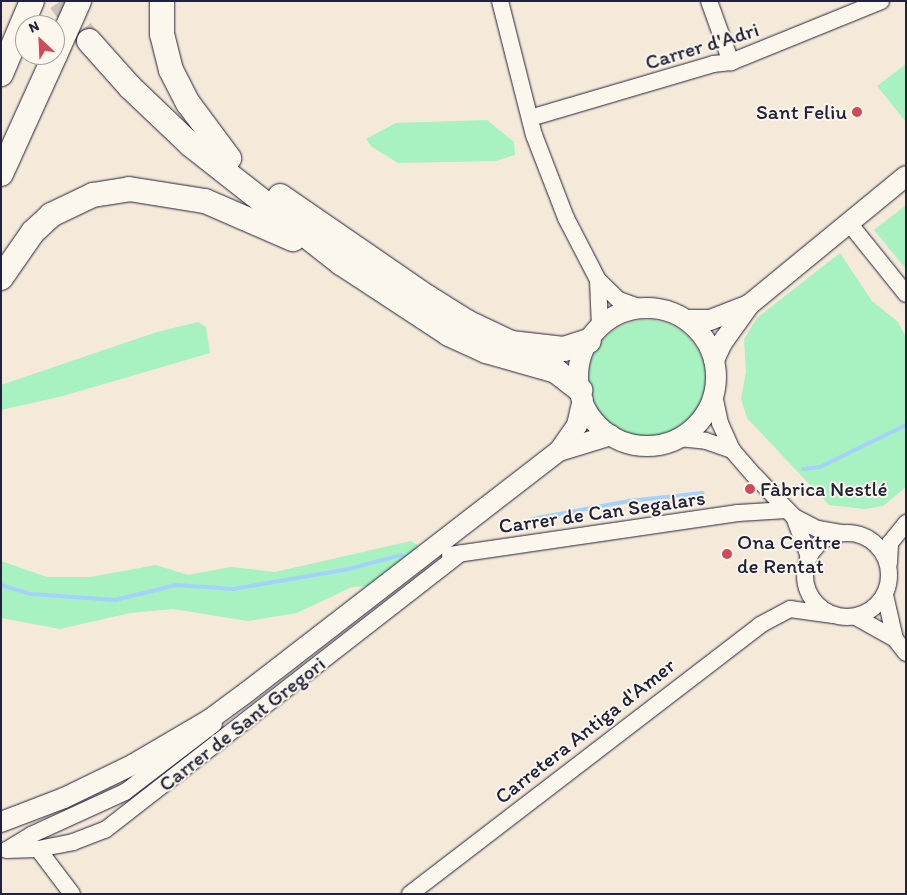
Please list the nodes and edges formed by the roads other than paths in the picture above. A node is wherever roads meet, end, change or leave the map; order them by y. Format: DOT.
graph roads {
  1 [pos="32,1"];
  2 [pos="79,1"];
  3 [pos="162,1"];
  4 [pos="500,1"];
  5 [pos="709,1"];
  6 [pos="881,1"];
  7 [pos="65,32"];
  8 [pos="731,62"];
  9 [pos="50,65"];
  10 [pos="1,74"];
  11 [pos="530,118"];
  12 [pos="229,158"];
  13 [pos="1,174"];
  14 [pos="906,176"];
  15 [pos="849,223"];
  16 [pos="342,263"];
  17 [pos="1,278"];
  18 [pos="598,280"];
  19 [pos="906,294"];
  20 [pos="749,305"];
  21 [pos="641,308"];
  22 [pos="687,320"];
  23 [pos="594,334"];
  24 [pos="714,360"];
  25 [pos="714,394"];
  26 [pos="581,395"];
  27 [pos="611,435"];
  28 [pos="679,438"];
  29 [pos="732,450"];
  30 [pos="559,452"];
  31 [pos="791,514"];
  32 [pos="906,518"];
  33 [pos="906,523"];
  34 [pos="841,533"];
  35 [pos="865,536"];
  36 [pos="460,554"];
  37 [pos="423,557"];
  38 [pos="809,557"];
  39 [pos="889,566"];
  40 [pos="805,579"];
  41 [pos="885,595"];
  42 [pos="790,609"];
  43 [pos="832,615"];
  44 [pos="856,617"];
  45 [pos="895,639"];
  46 [pos="906,653"];
  47 [pos="247,692"];
  48 [pos="1,822"];
  49 [pos="34,842"];
  50 [pos="4,851"];
  51 [pos="72,894"];
  52 [pos="410,894"];
  1 -- 10 [label="highway"];
  2 -- 7 [label="highway"];
  3 -- 12 [label="highway"];
  4 -- 11 [label="street"];
  5 -- 8 [label="street"];
  6 -- 8 [label="street, Carrer d'Adri"];
  8 -- 11 [label="street, Carrer d'Adri"];
  9 -- 13 [label="highway"];
  11 -- 18 [label="street"];
  12 -- 16 [label="highway"];
  12 -- 23 [label="highway"];
  14 -- 15 [label="main road"];
  15 -- 19 [label="street"];
  15 -- 20 [label="main road"];
  16 -- 17 [label="highway"];
  16 -- 26 [label="highway"];
  18 -- 21 [label="street"];
  18 -- 23 [label="street"];
  20 -- 22 [label="main road"];
  20 -- 24 [label="main road"];
  21 -- 22 [label="main road"];
  21 -- 23 [label="main road"];
  22 -- 24 [label="main road"];
  23 -- 26 [label="main road"];
  24 -- 25 [label="main road"];
  25 -- 28 [label="main road"];
  25 -- 29 [label="street"];
  26 -- 27 [label="main road"];
  26 -- 30 [label="main road, Carrer de Sant Gregori"];
  27 -- 28 [label="main road"];
  27 -- 30 [label="main road, Carrer de Sant Gregori"];
  28 -- 29 [label="street"];
  29 -- 31 [label="street"];
  30 -- 37 [label="main road, Carrer de Sant Gregori"];
  31 -- 34 [label="street"];
  31 -- 36 [label="street, Carrer de Can Segalars"];
  31 -- 38 [label="street"];
  32 -- 35 [label="street"];
  33 -- 39 [label="street"];
  34 -- 35 [label="street"];
  34 -- 38 [label="street"];
  35 -- 39 [label="street"];
  36 -- 37 [label="street, Carrer de Can Segalars"];
  36 -- 49 [label="street, Carrer de Sant Gregori"];
  37 -- 47 [label="main road, Carrer de Sant Gregori"];
  38 -- 40 [label="street"];
  39 -- 41 [label="street"];
  40 -- 42 [label="street"];
  40 -- 43 [label="street"];
  41 -- 44 [label="street"];
  41 -- 45 [label="street"];
  42 -- 43 [label="street"];
  42 -- 52 [label="street, Carretera Antiga d'Amer"];
  43 -- 44 [label="street"];
  44 -- 45 [label="street"];
  45 -- 46 [label="street"];
  47 -- 48 [label="main road, Carrer de Sant Gregori"];
  47 -- 49 [label="street, Carrer de Sant Gregori"];
  49 -- 50 [label="street"];
  49 -- 51 [label="street"];
}
